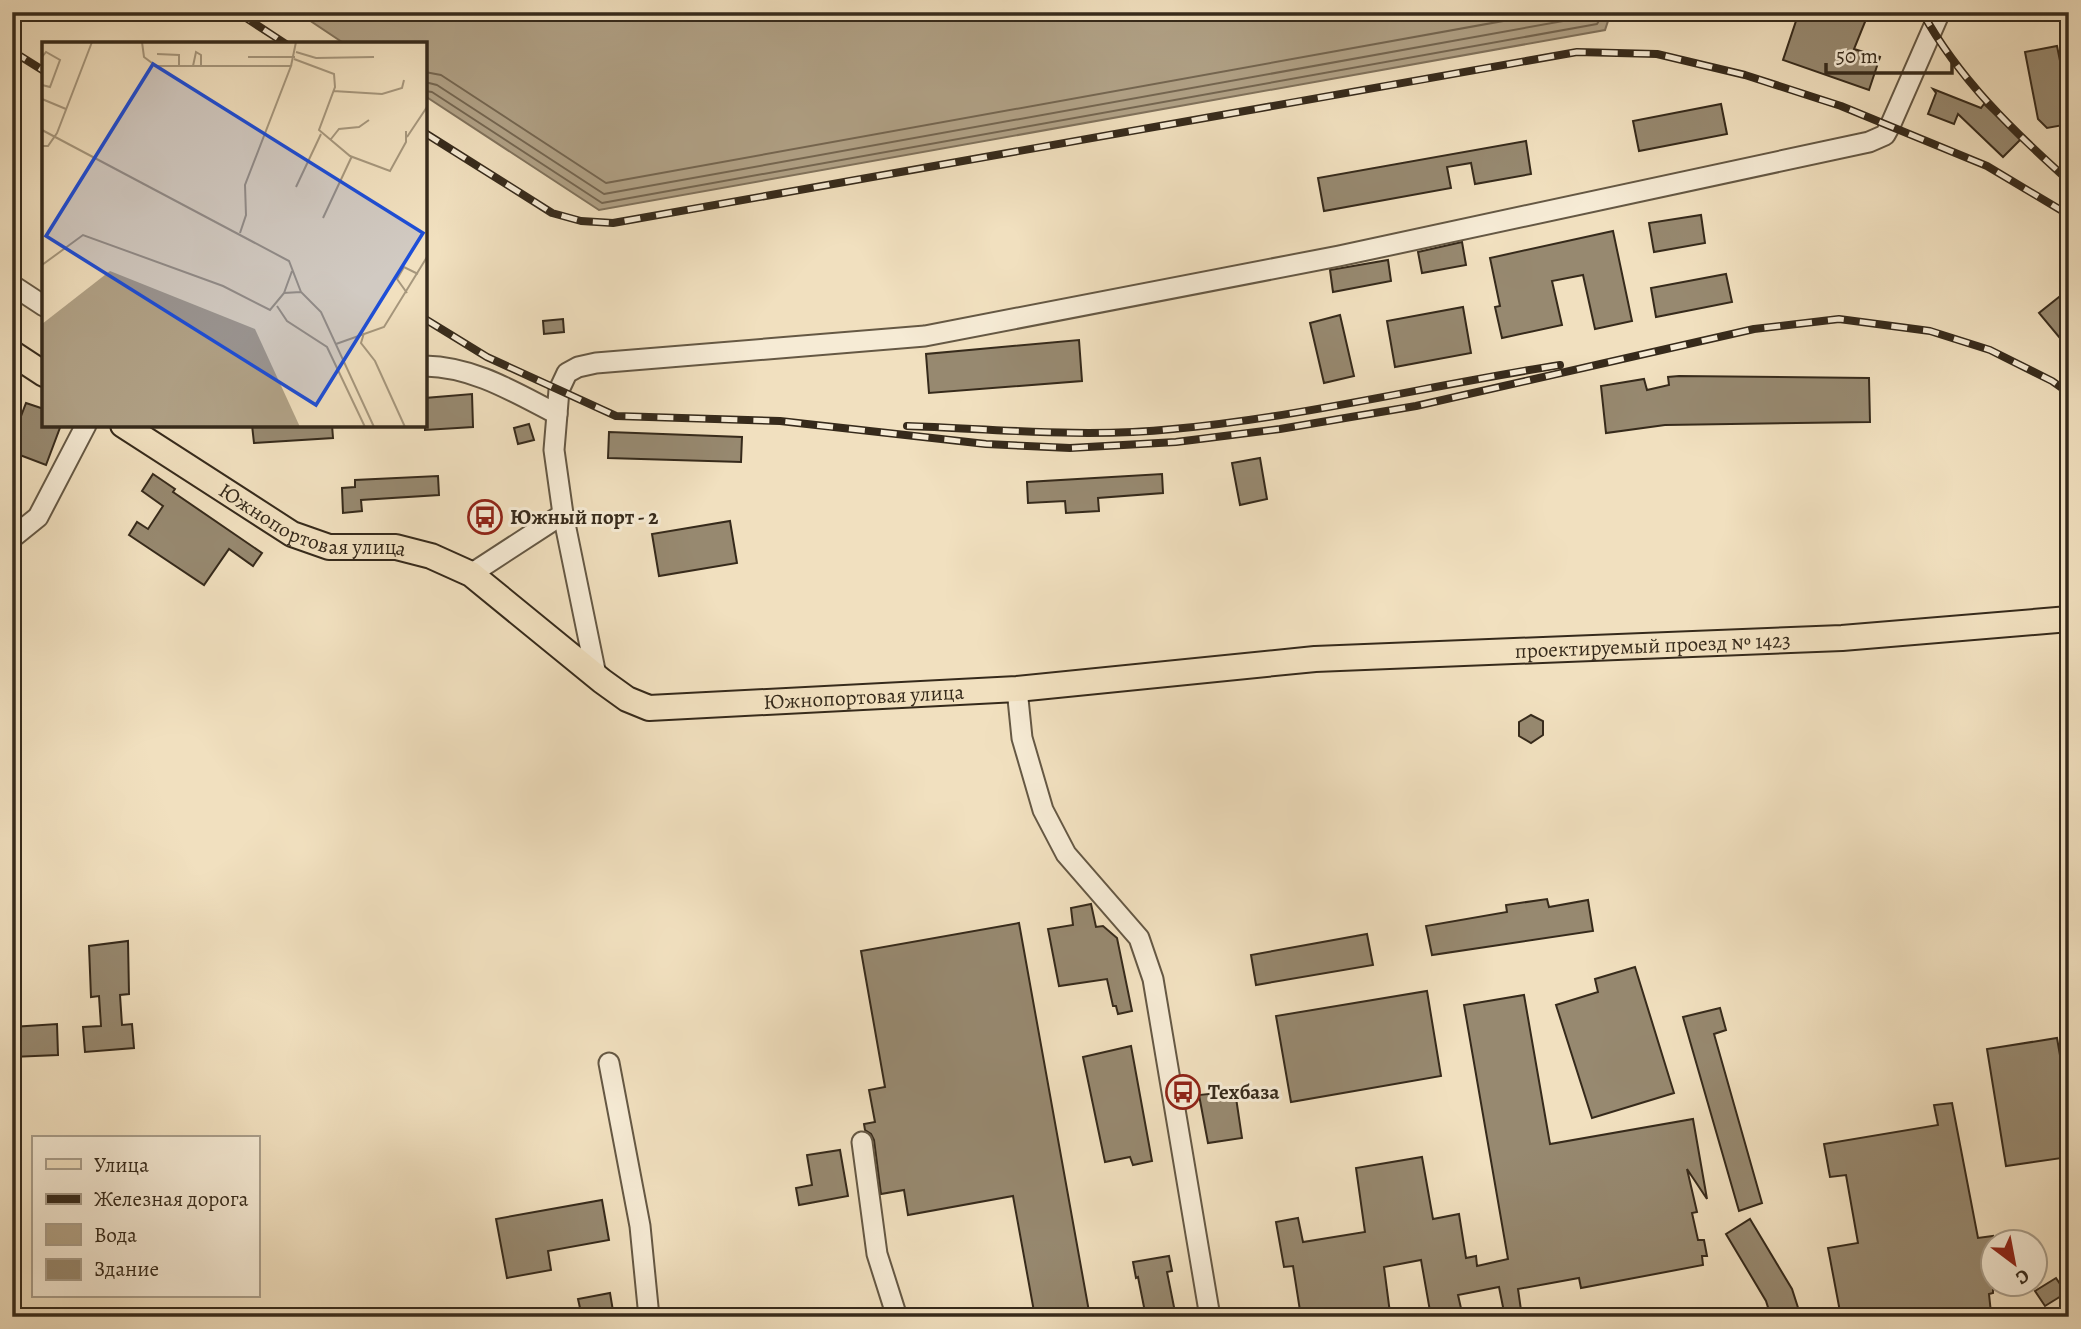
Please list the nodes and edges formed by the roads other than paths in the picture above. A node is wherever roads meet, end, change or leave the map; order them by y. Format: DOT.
graph roads {
  1 [pos="1940,12"];
  2 [pos="12,285"];
  3 [pos="42,305"];
  4 [pos="12,353"];
  5 [pos="427,366"];
  6 [pos="42,373"];
  7 [pos="557,414"];
  8 [pos="85,427"];
  9 [pos="127,427"];
  10 [pos="562,514"];
  11 [pos="12,538"];
  12 [pos="471,574"];
  13 [pos="2069,619"];
  14 [pos="596,675"];
  15 [pos="1017,690"];
  16 [pos="609,1063"];
  17 [pos="862,1142"];
  18 [pos="649,1317"];
  19 [pos="897,1317"];
  20 [pos="1210,1317"];
  1 -- 7 [label="street"];
  2 -- 3 [label="street"];
  4 -- 6 [label="main road"];
  5 -- 7 [label="street"];
  7 -- 10 [label="street"];
  8 -- 11 [label="street"];
  9 -- 12 [label="main road, Южнопортовая улица"];
  10 -- 12 [label="street"];
  10 -- 14 [label="street"];
  12 -- 14 [label="main road, Южнопортовая улица"];
  13 -- 15 [label="main road, проектируемый проезд № 1423"];
  14 -- 15 [label="main road, Южнопортовая улица"];
  15 -- 20 [label="street"];
  16 -- 18 [label="street"];
  17 -- 19 [label="street"];
}
